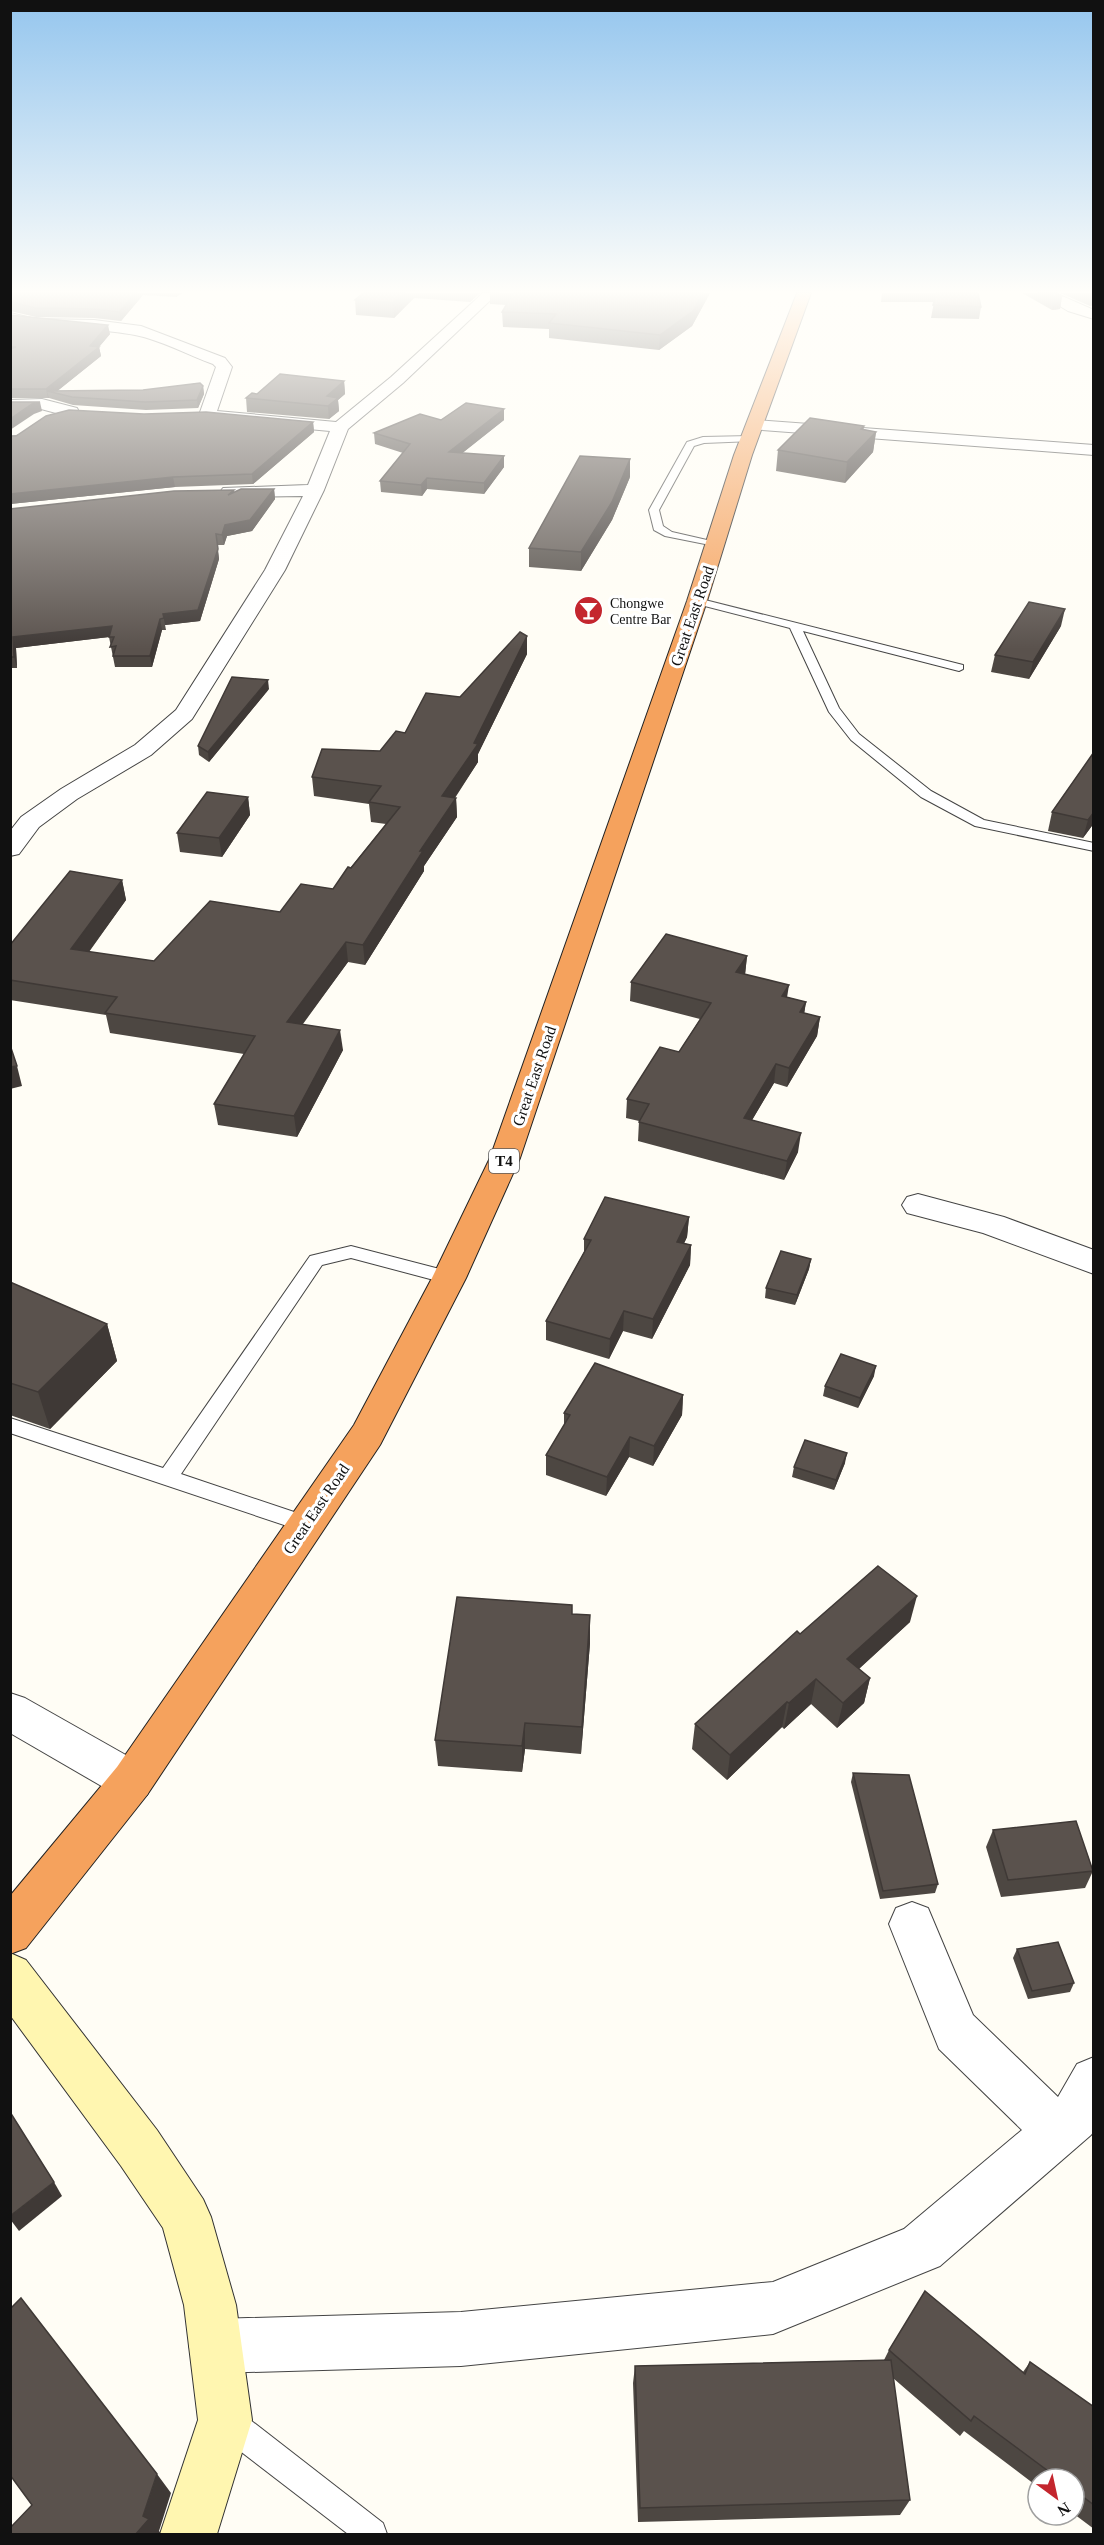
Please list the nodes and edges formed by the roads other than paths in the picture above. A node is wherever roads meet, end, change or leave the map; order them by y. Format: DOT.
graph roads {
  1 [pos="71,412"];
  2 [pos="208,412"];
  3 [pos="360,412"];
  4 [pos="760,412"];
  5 [pos="92,413"];
  6 [pos="207,415"];
  7 [pos="186,416"];
  8 [pos="41,420"];
  9 [pos="340,428"];
  10 [pos="753,432"];
  11 [pos="1094,450"];
  12 [pos="315,490"];
  13 [pos="209,493"];
  14 [pos="716,545"];
  15 [pos="697,601"];
  16 [pos="795,627"];
  17 [pos="959,667"];
  18 [pos="1094,847"];
  19 [pos="10,849"];
  20 [pos="918,1206"];
  21 [pos="1094,1263"];
  22 [pos="449,1278"];
  23 [pos="10,1425"];
  24 [pos="167,1478"];
  25 [pos="305,1524"];
  26 [pos="10,1711"];
  27 [pos="132,1781"];
  28 [pos="912,1924"];
  29 [pos="10,1932"];
  30 [pos="10,1976"];
  31 [pos="1080,2112"];
  32 [pos="216,2346"];
  33 [pos="225,2420"];
  34 [pos="189,2535"];
  35 [pos="372,2535"];
  1 -- 5 [label="street"];
  1 -- 8 [label="street"];
  2 -- 6 [label="street"];
  3 -- 9 [label="street"];
  4 -- 10 [label="highway, Great East Road / T4"];
  6 -- 7 [label="street"];
  6 -- 9 [label="street"];
  9 -- 12 [label="street"];
  10 -- 11 [label="street"];
  10 -- 14 [label="highway, Great East Road / T4"];
  10 -- 14 [label="lane"];
  12 -- 13 [label="street"];
  12 -- 19 [label="street"];
  14 -- 15 [label="highway, Great East Road / T4"];
  15 -- 16 [label="lane"];
  15 -- 22 [label="highway, Great East Road / T4"];
  16 -- 17 [label="lane"];
  16 -- 18 [label="lane"];
  20 -- 21 [label="street"];
  22 -- 24 [label="lane"];
  22 -- 25 [label="highway, Great East Road / T4"];
  23 -- 24 [label="lane"];
  24 -- 25 [label="lane"];
  25 -- 27 [label="highway, Great East Road / T4"];
  26 -- 27 [label="street"];
  27 -- 29 [label="highway, Great East Road / T4"];
  28 -- 31 [label="street"];
  30 -- 32 [label="street"];
  31 -- 32 [label="street"];
  32 -- 33 [label="street"];
  33 -- 34 [label="street"];
  33 -- 35 [label="lane"];
}
